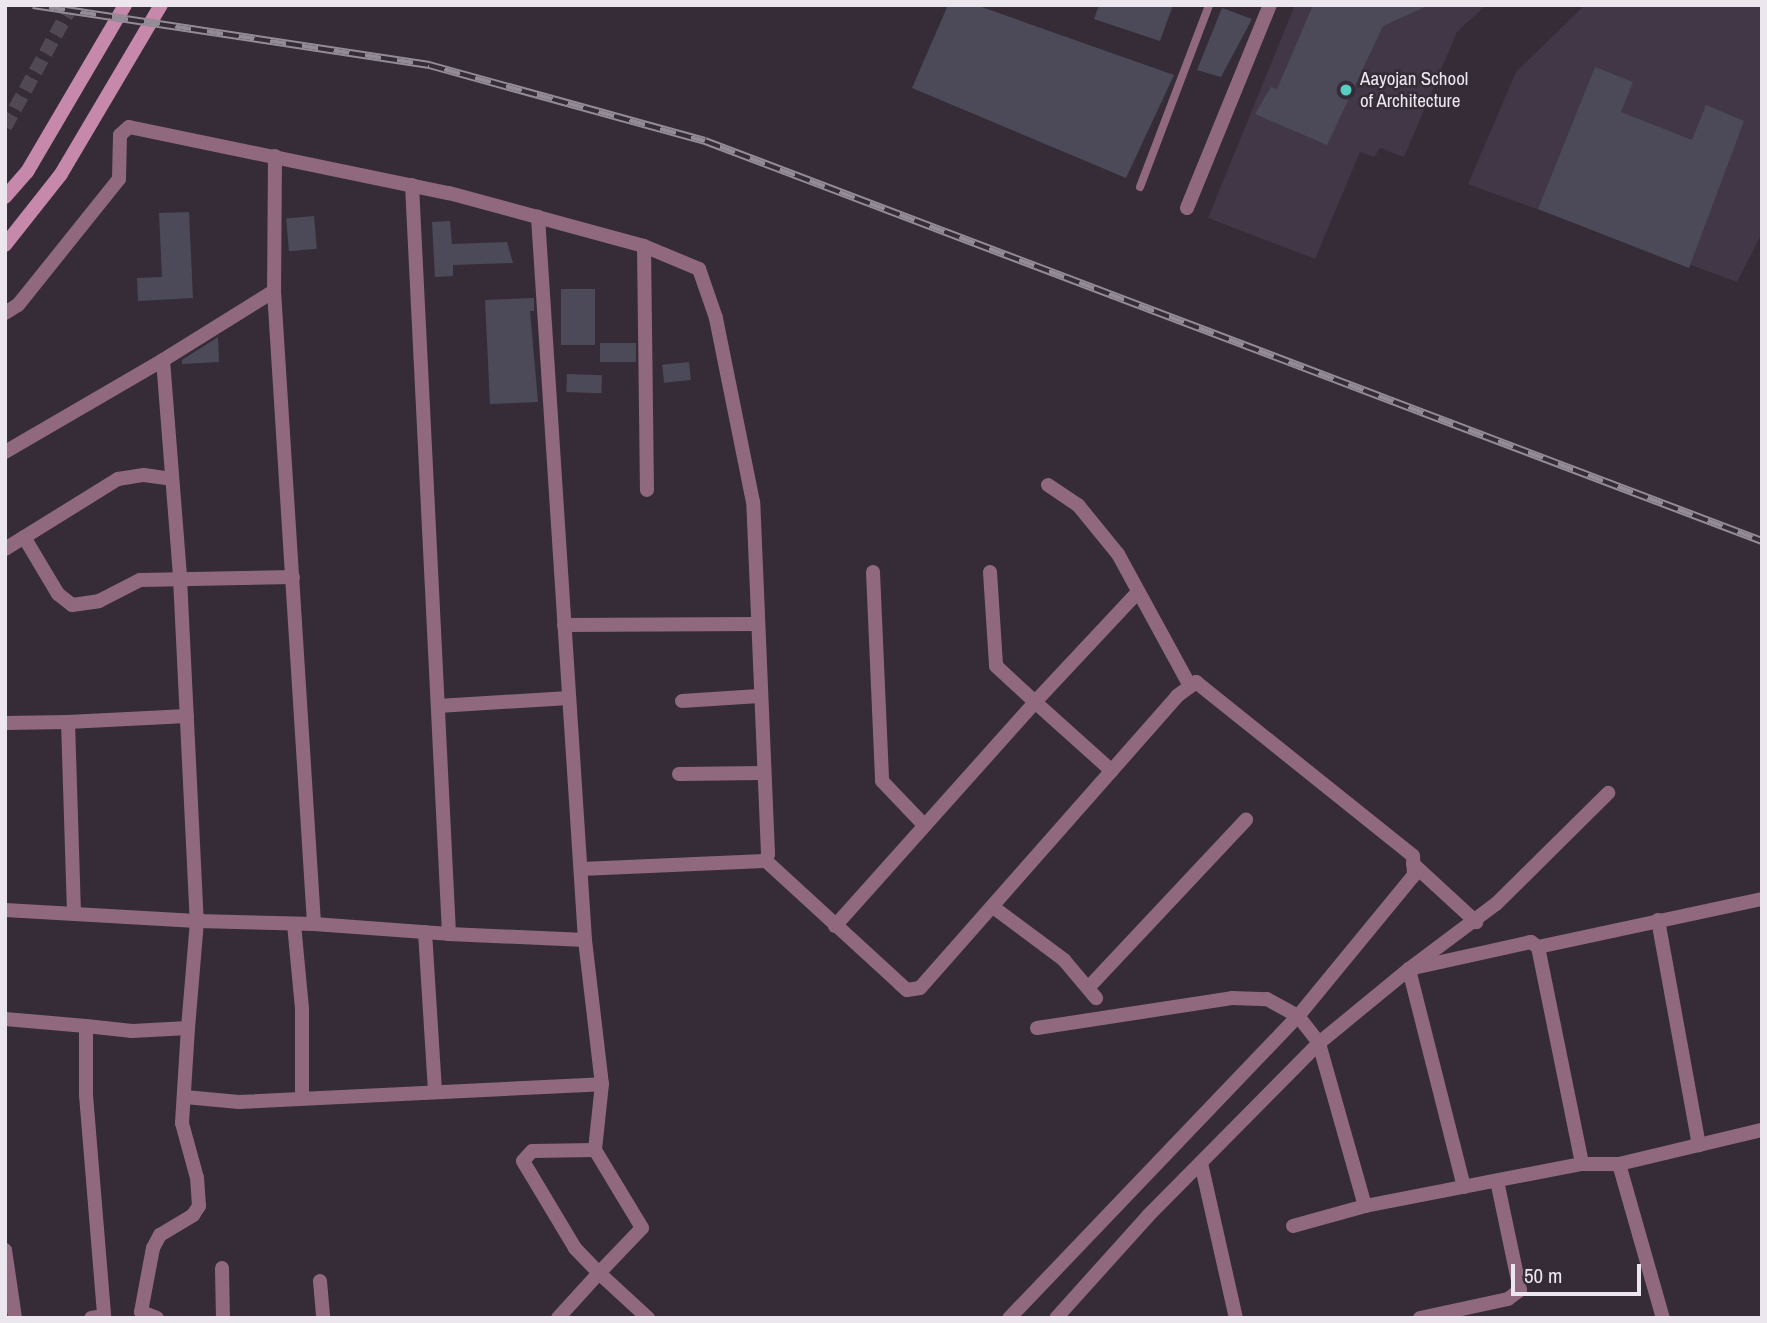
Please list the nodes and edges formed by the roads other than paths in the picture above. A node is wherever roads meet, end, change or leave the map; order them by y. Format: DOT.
graph roads {
  1 [pos="125,5"];
  2 [pos="161,5"];
  3 [pos="1209,5"];
  4 [pos="1270,5"];
  5 [pos="275,156"];
  6 [pos="412,185"];
  7 [pos="1140,187"];
  8 [pos="5,197"];
  9 [pos="1187,208"];
  10 [pos="538,217"];
  11 [pos="5,245"];
  12 [pos="644,246"];
  13 [pos="274,292"];
  14 [pos="5,313"];
  15 [pos="163,360"];
  16 [pos="5,452"];
  17 [pos="172,479"];
  18 [pos="1048,485"];
  19 [pos="647,490"];
  20 [pos="24,537"];
  21 [pos="5,549"];
  22 [pos="873,572"];
  23 [pos="990,572"];
  24 [pos="293,577"];
  25 [pos="180,578"];
  26 [pos="1138,592"];
  27 [pos="756,624"];
  28 [pos="564,625"];
  29 [pos="1189,684"];
  30 [pos="759,696"];
  31 [pos="569,698"];
  32 [pos="682,701"];
  33 [pos="1035,702"];
  34 [pos="438,706"];
  35 [pos="187,716"];
  36 [pos="68,722"];
  37 [pos="5,723"];
  38 [pos="1112,771"];
  39 [pos="762,773"];
  40 [pos="679,774"];
  41 [pos="1608,793"];
  42 [pos="1246,820"];
  43 [pos="924,825"];
  44 [pos="766,861"];
  45 [pos="1413,864"];
  46 [pos="580,869"];
  47 [pos="1762,899"];
  48 [pos="993,907"];
  49 [pos="5,910"];
  50 [pos="74,914"];
  51 [pos="1658,920"];
  52 [pos="197,921"];
  53 [pos="1476,922"];
  54 [pos="293,923"];
  55 [pos="314,924"];
  56 [pos="835,926"];
  57 [pos="425,932"];
  58 [pos="449,934"];
  59 [pos="585,940"];
  60 [pos="1538,947"];
  61 [pos="1409,969"];
  62 [pos="1297,1016"];
  63 [pos="5,1019"];
  64 [pos="86,1026"];
  65 [pos="188,1028"];
  66 [pos="1037,1028"];
  67 [pos="1319,1044"];
  68 [pos="602,1084"];
  69 [pos="435,1091"];
  70 [pos="185,1097"];
  71 [pos="302,1097"];
  72 [pos="1762,1130"];
  73 [pos="1699,1145"];
  74 [pos="596,1150"];
  75 [pos="1201,1163"];
  76 [pos="1582,1164"];
  77 [pos="1619,1164"];
  78 [pos="1497,1181"];
  79 [pos="1464,1187"];
  80 [pos="1365,1206"];
  81 [pos="1293,1226"];
  82 [pos="5,1250"];
  83 [pos="222,1268"];
  84 [pos="599,1273"];
  85 [pos="320,1281"];
  86 [pos="15,1318"];
  87 [pos="91,1318"];
  88 [pos="157,1318"];
  89 [pos="223,1318"];
  90 [pos="323,1318"];
  91 [pos="558,1318"];
  92 [pos="648,1318"];
  93 [pos="1009,1318"];
  94 [pos="1056,1318"];
  95 [pos="1236,1318"];
  96 [pos="1420,1318"];
  97 [pos="1663,1318"];
  1 -- 8 [label="main road"];
  2 -- 11 [label="main road"];
  3 -- 7 [label="lane"];
  4 -- 9 [label="street"];
  5 -- 6 [label="street"];
  5 -- 13 [label="street"];
  5 -- 14 [label="street"];
  6 -- 10 [label="street"];
  6 -- 34 [label="street"];
  10 -- 12 [label="street"];
  10 -- 28 [label="street"];
  12 -- 19 [label="street"];
  12 -- 27 [label="street"];
  13 -- 15 [label="street"];
  13 -- 24 [label="street"];
  15 -- 16 [label="street"];
  15 -- 17 [label="street"];
  17 -- 20 [label="street"];
  17 -- 25 [label="street"];
  18 -- 26 [label="street"];
  20 -- 21 [label="street"];
  20 -- 25 [label="street"];
  22 -- 43 [label="street"];
  23 -- 33 [label="street"];
  24 -- 25 [label="street"];
  24 -- 55 [label="street"];
  25 -- 35 [label="street"];
  26 -- 29 [label="street"];
  26 -- 33 [label="street"];
  27 -- 28 [label="street"];
  27 -- 30 [label="street"];
  28 -- 31 [label="street"];
  29 -- 38 [label="street"];
  29 -- 45 [label="street"];
  30 -- 32 [label="street"];
  30 -- 39 [label="street"];
  31 -- 34 [label="street"];
  31 -- 46 [label="street"];
  33 -- 38 [label="street"];
  33 -- 43 [label="street"];
  34 -- 58 [label="street"];
  35 -- 36 [label="street"];
  35 -- 52 [label="street"];
  36 -- 37 [label="street"];
  36 -- 50 [label="street"];
  38 -- 48 [label="street"];
  39 -- 40 [label="street"];
  39 -- 44 [label="street"];
  41 -- 53 [label="street"];
  42 -- 48 [label="street"];
  43 -- 56 [label="street"];
  44 -- 46 [label="street"];
  44 -- 56 [label="street"];
  45 -- 53 [label="street"];
  45 -- 62 [label="street"];
  46 -- 59 [label="street"];
  47 -- 51 [label="street"];
  48 -- 56 [label="street"];
  49 -- 50 [label="street"];
  50 -- 52 [label="street"];
  51 -- 60 [label="street"];
  51 -- 73 [label="street"];
  52 -- 54 [label="street"];
  52 -- 65 [label="street"];
  53 -- 61 [label="street"];
  54 -- 55 [label="street"];
  54 -- 71 [label="street"];
  55 -- 57 [label="street"];
  57 -- 58 [label="street"];
  57 -- 69 [label="street"];
  58 -- 59 [label="street"];
  59 -- 68 [label="street"];
  60 -- 61 [label="street"];
  60 -- 76 [label="street"];
  61 -- 67 [label="street"];
  61 -- 79 [label="street"];
  62 -- 66 [label="street"];
  62 -- 67 [label="street"];
  62 -- 93 [label="street"];
  63 -- 64 [label="street"];
  64 -- 65 [label="street"];
  64 -- 87 [label="street"];
  65 -- 70 [label="street"];
  67 -- 75 [label="street"];
  67 -- 80 [label="street"];
  68 -- 69 [label="street"];
  68 -- 74 [label="street"];
  69 -- 71 [label="street"];
  70 -- 71 [label="street"];
  70 -- 88 [label="street"];
  72 -- 73 [label="street"];
  73 -- 77 [label="street"];
  74 -- 84 [label="street"];
  74 -- 84 [label="street"];
  75 -- 94 [label="street"];
  75 -- 95 [label="street"];
  76 -- 77 [label="street"];
  76 -- 78 [label="street"];
  77 -- 97 [label="street"];
  78 -- 79 [label="street"];
  78 -- 96 [label="street"];
  79 -- 80 [label="street"];
  80 -- 81 [label="street"];
  82 -- 86 [label="street"];
  83 -- 89 [label="street"];
  84 -- 91 [label="street"];
  84 -- 92 [label="street"];
  85 -- 90 [label="street"];
}
